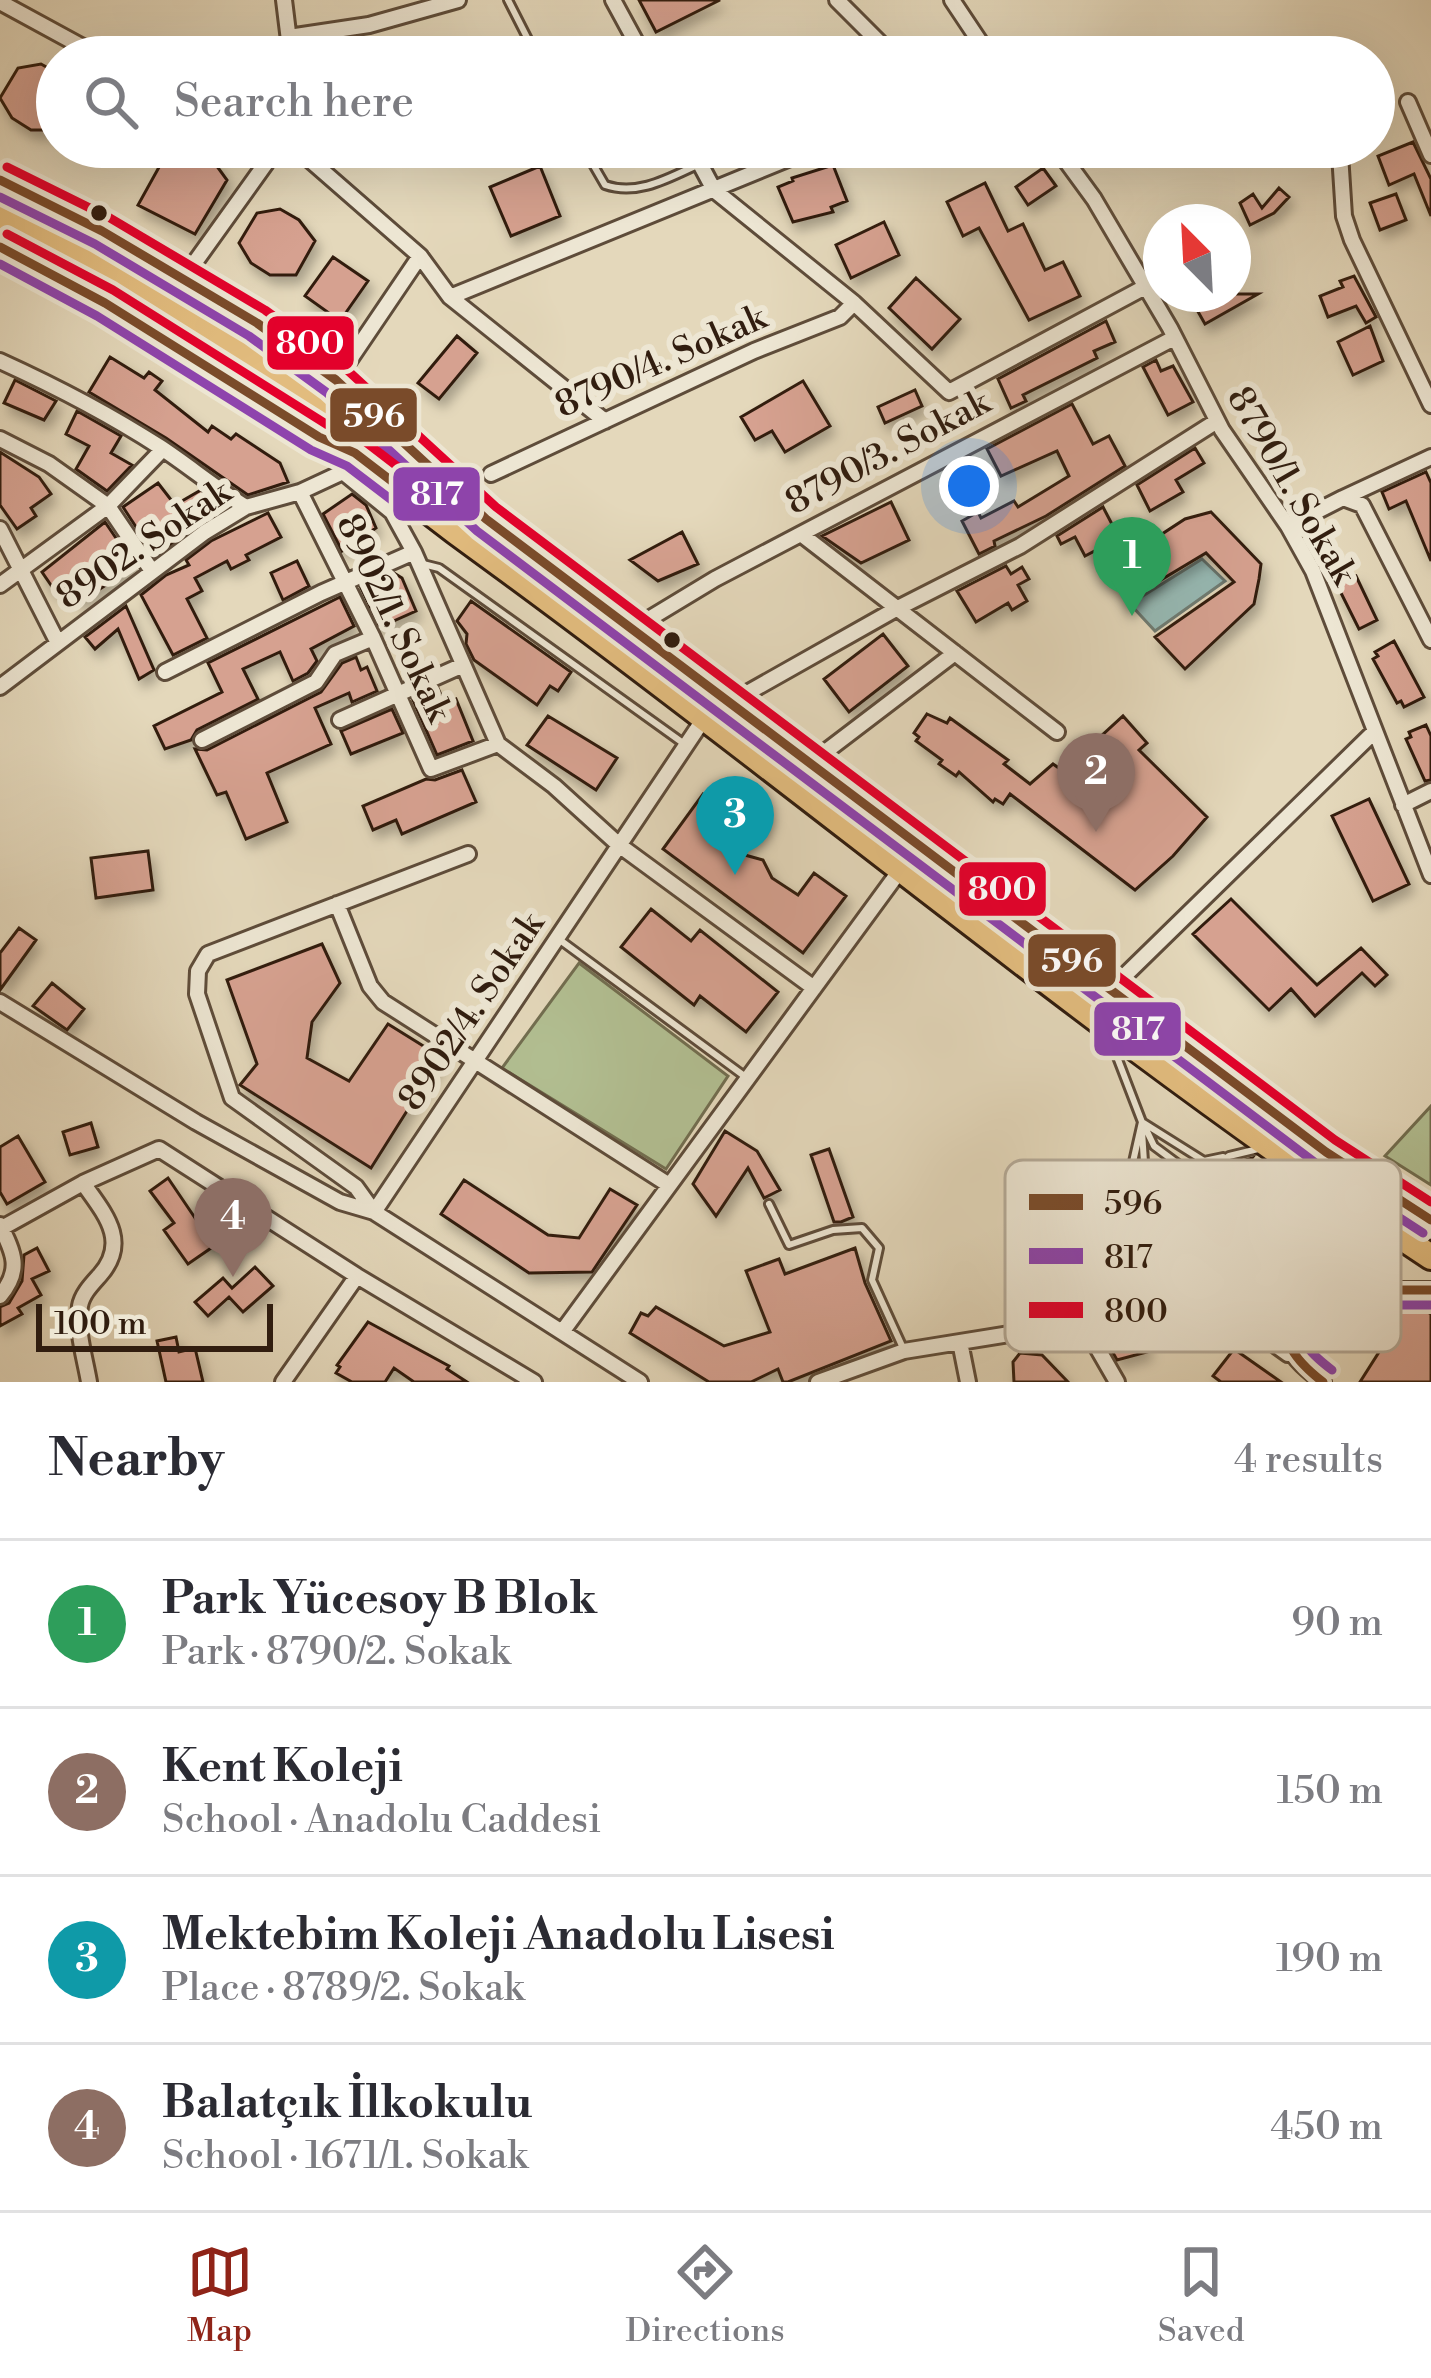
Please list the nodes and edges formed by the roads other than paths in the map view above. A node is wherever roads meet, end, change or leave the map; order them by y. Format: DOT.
graph roads {
  1 [pos="284,0"];
  2 [pos="458,0"];
  3 [pos="508,0"];
  4 [pos="614,0"];
  5 [pos="837,0"];
  6 [pos="952,0"];
  7 [pos="0,2"];
  8 [pos="62,36"];
  9 [pos="289,36"];
  10 [pos="296,36"];
  11 [pos="526,36"];
  12 [pos="633,36"];
  13 [pos="873,36"];
  14 [pos="976,36"];
  15 [pos="1408,102"];
  16 [pos="1431,155"];
  17 [pos="263,168"];
  18 [pos="322,168"];
  19 [pos="596,168"];
  20 [pos="691,168"];
  21 [pos="702,168"];
  22 [pos="767,168"];
  23 [pos="1071,168"];
  24 [pos="1341,168"];
  25 [pos="0,180"];
  26 [pos="714,190"];
  27 [pos="0,202"];
  28 [pos="0,227"];
  29 [pos="0,247"];
  30 [pos="420,256"];
  31 [pos="183,279"];
  32 [pos="1143,284"];
  33 [pos="1143,288"];
  34 [pos="450,297"];
  35 [pos="854,303"];
  36 [pos="1159,312"];
  37 [pos="1174,338"];
  38 [pos="0,361"];
  39 [pos="336,380"];
  40 [pos="1431,405"];
  41 [pos="1217,421"];
  42 [pos="605,422"];
  43 [pos="0,439"];
  44 [pos="163,449"];
  45 [pos="355,453"];
  46 [pos="1431,457"];
  47 [pos="491,474"];
  48 [pos="300,493"];
  49 [pos="1343,498"];
  50 [pos="108,506"];
  51 [pos="246,508"];
  52 [pos="486,519"];
  53 [pos="1288,526"];
  54 [pos="0,529"];
  55 [pos="801,534"];
  56 [pos="417,558"];
  57 [pos="23,568"];
  58 [pos="152,572"];
  59 [pos="0,585"];
  60 [pos="346,585"];
  61 [pos="896,609"];
  62 [pos="634,628"];
  63 [pos="373,638"];
  64 [pos="57,640"];
  65 [pos="1431,640"];
  66 [pos="955,653"];
  67 [pos="463,665"];
  68 [pos="165,672"];
  69 [pos="0,687"];
  70 [pos="396,692"];
  71 [pos="733,701"];
  72 [pos="705,717"];
  73 [pos="340,720"];
  74 [pos="1057,732"];
  75 [pos="1374,732"];
  76 [pos="202,740"];
  77 [pos="498,744"];
  78 [pos="686,745"];
  79 [pos="812,762"];
  80 [pos="1431,790"];
  81 [pos="1403,805"];
  82 [pos="619,845"];
  83 [pos="468,854"];
  84 [pos="901,869"];
  85 [pos="1431,875"];
  86 [pos="337,904"];
  87 [pos="557,938"];
  88 [pos="814,988"];
  89 [pos="1110,990"];
  90 [pos="0,1002"];
  91 [pos="1106,1029"];
  92 [pos="474,1061"];
  93 [pos="748,1078"];
  94 [pos="1142,1122"];
  95 [pos="1270,1148"];
  96 [pos="1229,1156"];
  97 [pos="1133,1160"];
  98 [pos="1144,1160"];
  99 [pos="1173,1160"];
  100 [pos="1202,1160"];
  101 [pos="1209,1160"];
  102 [pos="1223,1160"];
  103 [pos="1288,1160"];
  104 [pos="1338,1160"];
  105 [pos="83,1183"];
  106 [pos="670,1185"];
  107 [pos="1401,1201"];
  108 [pos="769,1204"];
  109 [pos="374,1212"];
  110 [pos="1431,1220"];
  111 [pos="1,1227"];
  112 [pos="1401,1236"];
  113 [pos="1431,1256"];
  114 [pos="357,1276"];
  115 [pos="0,1296"];
  116 [pos="562,1332"];
  117 [pos="1005,1335"];
  118 [pos="960,1342"];
  119 [pos="904,1351"];
  120 [pos="1100,1352"];
  121 [pos="1285,1352"];
  122 [pos="1288,1352"];
  123 [pos="1289,1355"];
  124 [pos="89,1382"];
  125 [pos="283,1382"];
  126 [pos="534,1382"];
  127 [pos="640,1382"];
  128 [pos="818,1382"];
  129 [pos="968,1382"];
  130 [pos="1117,1382"];
  131 [pos="1323,1382"];
  1 -- 9 [label="street"];
  2 -- 10 [label="street"];
  3 -- 11 [label="lane"];
  4 -- 12 [label="street"];
  5 -- 13 [label="street"];
  6 -- 14 [label="street"];
  7 -- 8 [label="street"];
  15 -- 16 [label="street"];
  17 -- 31 [label="street"];
  18 -- 30 [label="street"];
  19 -- 20 [label="lane"];
  21 -- 26 [label="street"];
  22 -- 26 [label="street"];
  23 -- 32 [label="street, 8790/1. Sokak"];
  24 -- 40 [label="street"];
  25 -- 31 [label="highway"];
  26 -- 34 [label="street"];
  26 -- 35 [label="street"];
  27 -- 52 [label="highway"];
  28 -- 45 [label="highway"];
  29 -- 45 [label="highway"];
  30 -- 34 [label="street"];
  30 -- 39 [label="street"];
  31 -- 39 [label="highway"];
  33 -- 35 [label="street"];
  34 -- 42 [label="street"];
  35 -- 42 [label="street, 8790/4. Sokak"];
  36 -- 37 [label="street, 8790/1. Sokak"];
  37 -- 41 [label="street, 8790/1. Sokak"];
  37 -- 55 [label="street, 8790/3. Sokak"];
  38 -- 44 [label="street"];
  39 -- 52 [label="highway"];
  41 -- 53 [label="street, 8790/1. Sokak"];
  41 -- 61 [label="street"];
  42 -- 47 [label="street, 8790/4. Sokak"];
  43 -- 50 [label="street"];
  44 -- 50 [label="street"];
  44 -- 51 [label="street"];
  45 -- 72 [label="highway"];
  46 -- 49 [label="street"];
  48 -- 51 [label="street, 8902. Sokak"];
  48 -- 56 [label="street, 8902. Sokak"];
  48 -- 60 [label="street, 8902/1. Sokak"];
  49 -- 53 [label="street"];
  49 -- 65 [label="street"];
  50 -- 57 [label="street"];
  50 -- 58 [label="street"];
  51 -- 58 [label="street, 8902. Sokak"];
  52 -- 62 [label="highway"];
  53 -- 75 [label="street, 8790/1. Sokak"];
  54 -- 57 [label="street"];
  55 -- 61 [label="street"];
  55 -- 62 [label="street, 8790/3. Sokak"];
  56 -- 60 [label="street"];
  56 -- 67 [label="street"];
  56 -- 78 [label="lane"];
  57 -- 59 [label="street"];
  57 -- 64 [label="street"];
  58 -- 64 [label="street, 8902. Sokak"];
  60 -- 63 [label="street, 8902/1. Sokak"];
  60 -- 68 [label="street"];
  61 -- 66 [label="street"];
  61 -- 71 [label="street"];
  62 -- 71 [label="highway"];
  63 -- 70 [label="street, 8902/1. Sokak"];
  63 -- 76 [label="street"];
  64 -- 69 [label="street, 8902. Sokak"];
  66 -- 74 [label="street"];
  66 -- 79 [label="street"];
  67 -- 70 [label="street"];
  67 -- 77 [label="street"];
  70 -- 73 [label="street"];
  70 -- 77 [label="street, 8902/1. Sokak"];
  71 -- 79 [label="highway"];
  72 -- 78 [label="street, 8902/4. Sokak"];
  72 -- 84 [label="highway"];
  75 -- 81 [label="street, 8790/1. Sokak"];
  75 -- 89 [label="street"];
  77 -- 82 [label="street"];
  78 -- 82 [label="street, 8902/4. Sokak"];
  79 -- 89 [label="highway"];
  80 -- 81 [label="street"];
  81 -- 85 [label="street, 8790/1. Sokak"];
  82 -- 87 [label="street, 8902/4. Sokak"];
  82 -- 88 [label="street"];
  83 -- 86 [label="street"];
  84 -- 88 [label="street"];
  84 -- 91 [label="highway"];
  86 -- 92 [label="street"];
  86 -- 109 [label="street"];
  87 -- 92 [label="street, 8902/4. Sokak"];
  87 -- 93 [label="lane"];
  88 -- 93 [label="street"];
  89 -- 104 [label="highway"];
  90 -- 109 [label="street"];
  91 -- 94 [label="lane"];
  91 -- 95 [label="highway"];
  92 -- 106 [label="street"];
  92 -- 109 [label="street, 8902/4. Sokak"];
  93 -- 106 [label="street"];
  94 -- 97 [label="lane"];
  94 -- 98 [label="lane"];
  94 -- 99 [label="lane"];
  94 -- 100 [label="lane"];
  95 -- 96 [label="lane"];
  95 -- 103 [label="highway"];
  96 -- 101 [label="lane"];
  96 -- 102 [label="lane"];
  105 -- 111 [label="street"];
  105 -- 114 [label="street"];
  105 -- 124 [label="street"];
  106 -- 116 [label="street"];
  107 -- 110 [label="highway"];
  108 -- 119 [label="lane"];
  109 -- 116 [label="street"];
  111 -- 115 [label="street"];
  112 -- 113 [label="highway"];
  114 -- 125 [label="street"];
  114 -- 126 [label="street"];
  116 -- 127 [label="street"];
  117 -- 118 [label="street"];
  118 -- 119 [label="street"];
  118 -- 129 [label="street"];
  119 -- 128 [label="street"];
  120 -- 130 [label="street"];
  121 -- 123 [label="street"];
  122 -- 123 [label="street"];
  123 -- 131 [label="street"];
}
